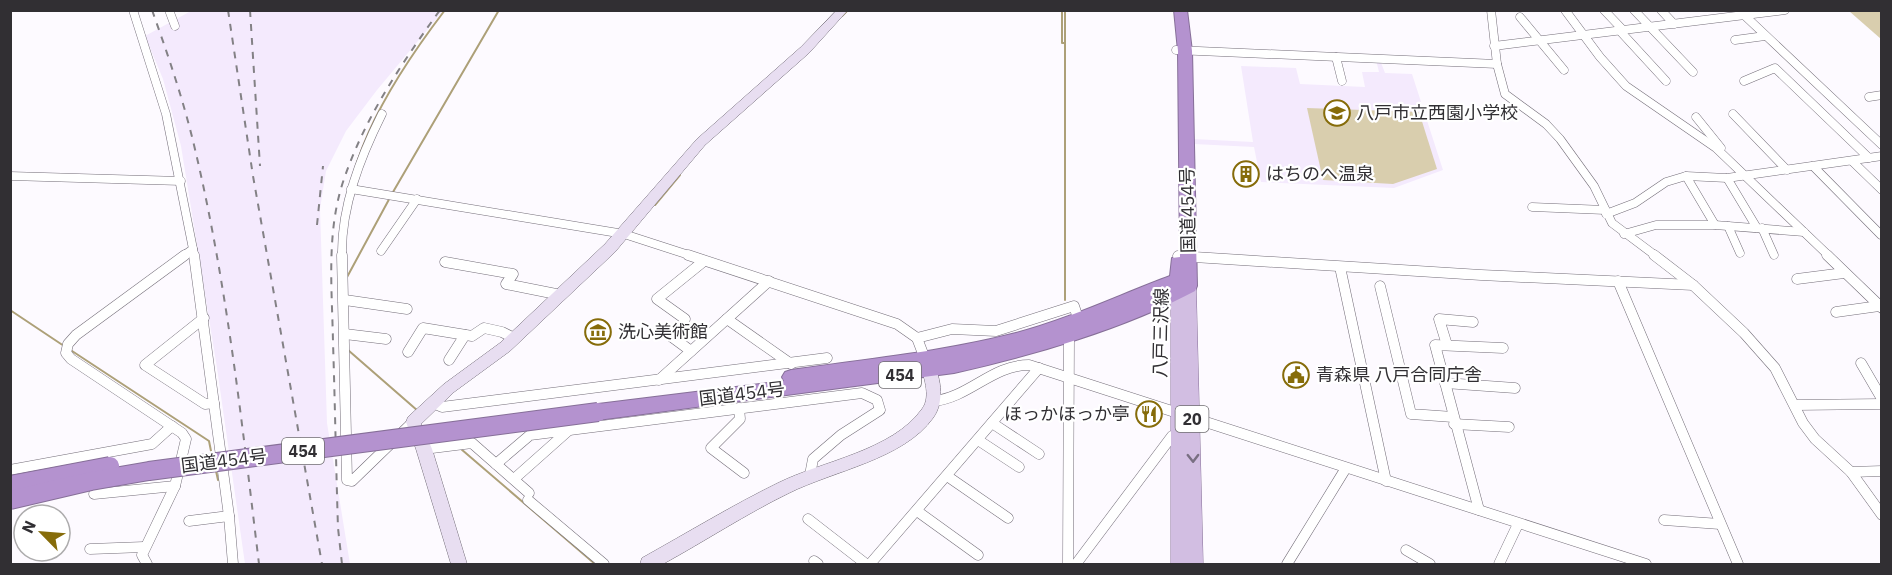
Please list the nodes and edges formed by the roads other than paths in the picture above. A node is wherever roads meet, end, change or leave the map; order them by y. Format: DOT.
graph roads {
  1 [pos="132,10"];
  2 [pos="169,10"];
  3 [pos="843,10"];
  4 [pos="1172,10"];
  5 [pos="1180,10"];
  6 [pos="1491,10"];
  7 [pos="1565,10"];
  8 [pos="1604,10"];
  9 [pos="1634,10"];
  10 [pos="1661,10"];
  11 [pos="1785,10"];
  12 [pos="1741,13"];
  13 [pos="1520,17"];
  14 [pos="1674,24"];
  15 [pos="175,26"];
  16 [pos="1650,27"];
  17 [pos="1621,31"];
  18 [pos="1584,35"];
  19 [pos="1765,36"];
  20 [pos="1541,40"];
  21 [pos="1735,40"];
  22 [pos="1494,46"];
  23 [pos="1180,50"];
  24 [pos="1336,57"];
  25 [pos="1497,64"];
  26 [pos="1564,70"];
  27 [pos="1693,72"];
  28 [pos="1342,81"];
  29 [pos="1666,81"];
  30 [pos="1744,81"];
  31 [pos="1881,95"];
  32 [pos="1869,97"];
  33 [pos="382,114"];
  34 [pos="1733,114"];
  35 [pos="1696,117"];
  36 [pos="1881,145"];
  37 [pos="1716,148"];
  38 [pos="1881,156"];
  39 [pos="1869,158"];
  40 [pos="1852,160"];
  41 [pos="1813,166"];
  42 [pos="1787,170"];
  43 [pos="10,176"];
  44 [pos="1686,176"];
  45 [pos="1744,176"];
  46 [pos="1727,178"];
  47 [pos="181,181"];
  48 [pos="351,189"];
  49 [pos="1881,190"];
  50 [pos="417,199"];
  51 [pos="1532,207"];
  52 [pos="1606,212"];
  53 [pos="1715,225"];
  54 [pos="1728,226"];
  55 [pos="1760,228"];
  56 [pos="1804,232"];
  57 [pos="624,234"];
  58 [pos="1624,234"];
  59 [pos="1880,235"];
  60 [pos="193,249"];
  61 [pos="381,251"];
  62 [pos="1740,253"];
  63 [pos="1774,255"];
  64 [pos="1184,257"];
  65 [pos="704,261"];
  66 [pos="445,262"];
  67 [pos="1340,267"];
  68 [pos="1844,273"];
  69 [pos="1797,279"];
  70 [pos="769,281"];
  71 [pos="1618,281"];
  72 [pos="1693,285"];
  73 [pos="1182,286"];
  74 [pos="1380,286"];
  75 [pos="561,295"];
  76 [pos="345,300"];
  77 [pos="1880,307"];
  78 [pos="407,309"];
  79 [pos="1836,312"];
  80 [pos="204,318"];
  81 [pos="1078,318"];
  82 [pos="685,319"];
  83 [pos="727,319"];
  84 [pos="1473,322"];
  85 [pos="661,329"];
  86 [pos="345,334"];
  87 [pos="465,335"];
  88 [pos="1069,335"];
  89 [pos="514,338"];
  90 [pos="917,338"];
  91 [pos="386,339"];
  92 [pos="1447,345"];
  93 [pos="1503,348"];
  94 [pos="691,351"];
  95 [pos="408,352"];
  96 [pos="827,358"];
  97 [pos="449,360"];
  98 [pos="1861,363"];
  99 [pos="791,364"];
  100 [pos="927,365"];
  101 [pos="1039,368"];
  102 [pos="1069,379"];
  103 [pos="658,380"];
  104 [pos="1445,383"];
  105 [pos="1515,388"];
  106 [pos="1881,399"];
  107 [pos="934,401"];
  108 [pos="214,403"];
  109 [pos="433,403"];
  110 [pos="1881,404"];
  111 [pos="1795,405"];
  112 [pos="595,408"];
  113 [pos="739,408"];
  114 [pos="1186,417"];
  115 [pos="1454,420"];
  116 [pos="413,422"];
  117 [pos="992,423"];
  118 [pos="172,426"];
  119 [pos="1509,427"];
  120 [pos="569,430"];
  121 [pos="1180,435"];
  122 [pos="978,440"];
  123 [pos="424,449"];
  124 [pos="1039,454"];
  125 [pos="496,464"];
  126 [pos="1019,467"];
  127 [pos="1346,468"];
  128 [pos="10,470"];
  129 [pos="1881,471"];
  130 [pos="1851,472"];
  131 [pos="744,473"];
  132 [pos="810,476"];
  133 [pos="947,476"];
  134 [pos="514,479"];
  135 [pos="1386,481"];
  136 [pos="10,485"];
  137 [pos="175,486"];
  138 [pos="94,494"];
  139 [pos="10,500"];
  140 [pos="1479,510"];
  141 [pos="917,511"];
  142 [pos="1881,515"];
  143 [pos="229,516"];
  144 [pos="1008,518"];
  145 [pos="808,519"];
  146 [pos="1664,520"];
  147 [pos="189,521"];
  148 [pos="1518,524"];
  149 [pos="1720,524"];
  150 [pos="144,547"];
  151 [pos="90,549"];
  152 [pos="1406,550"];
  153 [pos="978,555"];
  154 [pos="147,564"];
  155 [pos="233,564"];
  156 [pos="459,564"];
  157 [pos="604,564"];
  158 [pos="648,564"];
  159 [pos="868,564"];
  160 [pos="1068,564"];
  161 [pos="1076,564"];
  162 [pos="1180,564"];
  163 [pos="1194,564"];
  164 [pos="1287,564"];
  165 [pos="1430,564"];
  166 [pos="1498,564"];
  167 [pos="1646,564"];
  168 [pos="1738,564"];
  1 -- 47 [label="street"];
  2 -- 15 [label="street"];
  3 -- 57 [label="street"];
  4 -- 23 [label="highway, 国道454号"];
  5 -- 23 [label="highway, 国道454号"];
  6 -- 22 [label="street"];
  7 -- 18 [label="street"];
  8 -- 17 [label="street"];
  9 -- 16 [label="street"];
  10 -- 14 [label="street"];
  11 -- 12 [label="street"];
  12 -- 14 [label="street"];
  12 -- 19 [label="street"];
  13 -- 20 [label="street"];
  14 -- 16 [label="street"];
  16 -- 17 [label="street"];
  16 -- 27 [label="street"];
  17 -- 18 [label="street"];
  17 -- 29 [label="street"];
  18 -- 20 [label="street"];
  18 -- 37 [label="street"];
  19 -- 21 [label="street"];
  19 -- 36 [label="street"];
  20 -- 22 [label="street"];
  20 -- 26 [label="street"];
  22 -- 25 [label="street"];
  23 -- 24 [label="street"];
  23 -- 64 [label="highway, 国道454号"];
  24 -- 25 [label="street"];
  24 -- 28 [label="street"];
  25 -- 52 [label="street"];
  30 -- 39 [label="street"];
  31 -- 32 [label="street"];
  33 -- 48 [label="street"];
  34 -- 42 [label="street"];
  35 -- 37 [label="street"];
  37 -- 45 [label="street"];
  38 -- 39 [label="street"];
  39 -- 40 [label="street"];
  40 -- 41 [label="street"];
  40 -- 49 [label="street"];
  41 -- 42 [label="street"];
  41 -- 59 [label="street"];
  42 -- 45 [label="street"];
  43 -- 47 [label="street"];
  44 -- 46 [label="street"];
  44 -- 52 [label="street"];
  44 -- 53 [label="street"];
  45 -- 46 [label="street"];
  45 -- 56 [label="street"];
  46 -- 55 [label="street"];
  47 -- 60 [label="street"];
  48 -- 50 [label="street"];
  48 -- 76 [label="street"];
  50 -- 57 [label="street"];
  50 -- 61 [label="street"];
  51 -- 52 [label="street"];
  52 -- 58 [label="street"];
  53 -- 54 [label="street"];
  53 -- 58 [label="street"];
  54 -- 55 [label="street"];
  54 -- 62 [label="street"];
  55 -- 56 [label="street"];
  55 -- 63 [label="street"];
  56 -- 68 [label="street"];
  57 -- 65 [label="street"];
  57 -- 75 [label="street"];
  58 -- 72 [label="street"];
  60 -- 80 [label="street"];
  60 -- 118 [label="street"];
  64 -- 67 [label="street"];
  64 -- 73 [label="highway, 国道454号"];
  65 -- 70 [label="street"];
  65 -- 82 [label="street"];
  66 -- 75 [label="street"];
  67 -- 71 [label="street"];
  67 -- 135 [label="street"];
  68 -- 69 [label="street"];
  68 -- 77 [label="street"];
  70 -- 83 [label="street"];
  70 -- 90 [label="street"];
  71 -- 72 [label="street"];
  71 -- 149 [label="street"];
  72 -- 111 [label="street"];
  73 -- 81 [label="highway, 国道454号 / 454"];
  73 -- 88 [label="highway, 国道454号 / 454"];
  73 -- 114 [label="main road, 八戸三沢線 / 20"];
  74 -- 115 [label="street"];
  75 -- 89 [label="street"];
  76 -- 78 [label="street"];
  76 -- 86 [label="street"];
  77 -- 79 [label="street"];
  80 -- 108 [label="street"];
  80 -- 108 [label="street"];
  81 -- 90 [label="street"];
  81 -- 100 [label="highway, 国道454号 / 454"];
  83 -- 94 [label="street"];
  83 -- 99 [label="street"];
  84 -- 92 [label="street"];
  85 -- 94 [label="street"];
  86 -- 91 [label="street"];
  86 -- 116 [label="street"];
  87 -- 89 [label="street"];
  87 -- 95 [label="street"];
  87 -- 97 [label="street"];
  88 -- 100 [label="highway, 国道454号 / 454"];
  88 -- 102 [label="street"];
  89 -- 109 [label="street"];
  90 -- 100 [label="street"];
  92 -- 93 [label="street"];
  92 -- 104 [label="street"];
  94 -- 103 [label="street"];
  96 -- 99 [label="street"];
  98 -- 106 [label="street"];
  99 -- 103 [label="street"];
  100 -- 107 [label="street"];
  100 -- 112 [label="highway, 国道454号 / 454"];
  101 -- 102 [label="street"];
  101 -- 107 [label="street"];
  101 -- 117 [label="street"];
  102 -- 114 [label="street"];
  102 -- 160 [label="street"];
  103 -- 109 [label="street"];
  104 -- 105 [label="street"];
  104 -- 115 [label="street"];
  107 -- 132 [label="street"];
  108 -- 143 [label="street"];
  109 -- 116 [label="street"];
  110 -- 111 [label="street"];
  111 -- 130 [label="street"];
  112 -- 136 [label="highway, 国道454号 / 454, bridge"];
  112 -- 139 [label="highway, 国道454号 / 454, bridge"];
  113 -- 120 [label="street"];
  113 -- 131 [label="street"];
  113 -- 132 [label="street"];
  114 -- 121 [label="main road, 八戸三沢線 / 20"];
  114 -- 127 [label="street"];
  114 -- 163 [label="main road, 八戸三沢線 / 20, one-way"];
  115 -- 119 [label="street"];
  115 -- 140 [label="street"];
  116 -- 123 [label="street"];
  117 -- 122 [label="street"];
  117 -- 124 [label="street"];
  118 -- 128 [label="street"];
  118 -- 137 [label="street"];
  120 -- 125 [label="street"];
  120 -- 134 [label="street"];
  121 -- 161 [label="street"];
  121 -- 162 [label="main road, 八戸三沢線 / 20"];
  122 -- 126 [label="street"];
  122 -- 133 [label="street"];
  123 -- 125 [label="street"];
  123 -- 156 [label="street"];
  125 -- 134 [label="street"];
  127 -- 135 [label="street"];
  127 -- 164 [label="street"];
  129 -- 130 [label="street"];
  130 -- 142 [label="street"];
  132 -- 158 [label="street"];
  133 -- 141 [label="street"];
  133 -- 144 [label="street"];
  134 -- 157 [label="street"];
  135 -- 140 [label="street"];
  137 -- 138 [label="street"];
  137 -- 150 [label="street"];
  140 -- 148 [label="street"];
  141 -- 153 [label="street"];
  141 -- 159 [label="street"];
  143 -- 147 [label="street"];
  143 -- 155 [label="street"];
  145 -- 159 [label="street"];
  146 -- 149 [label="street"];
  148 -- 166 [label="street"];
  148 -- 167 [label="street"];
  149 -- 168 [label="street"];
  150 -- 151 [label="street"];
  150 -- 154 [label="street"];
  152 -- 165 [label="street"];
}
